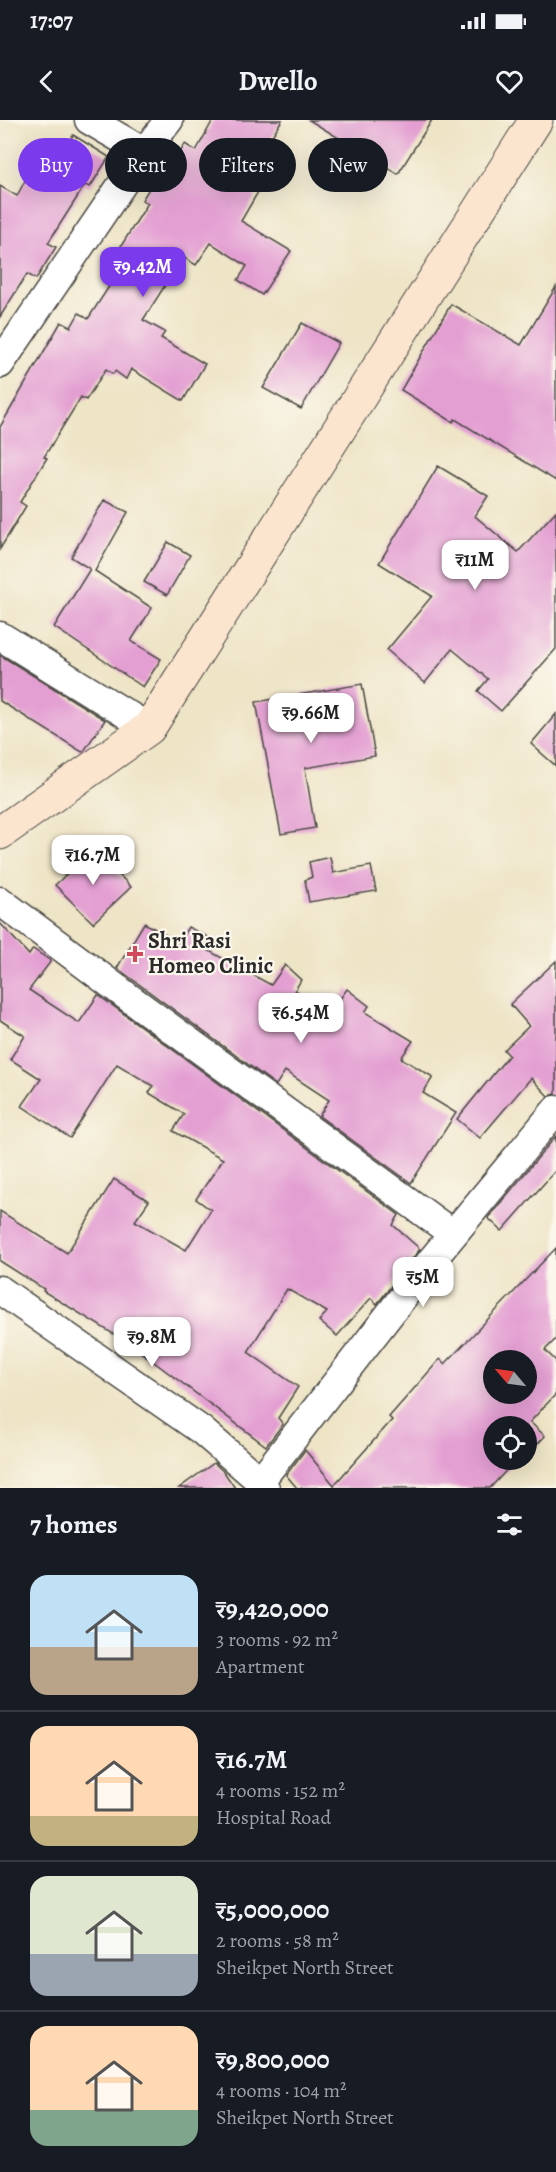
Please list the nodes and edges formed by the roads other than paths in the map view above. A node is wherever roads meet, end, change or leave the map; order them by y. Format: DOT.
graph roads {
  1 [pos="89,120"];
  2 [pos="169,120"];
  3 [pos="536,120"];
  4 [pos="120,138"];
  5 [pos="155,138"];
  6 [pos="117,192"];
  7 [pos="0,364"];
  8 [pos="0,636"];
  9 [pos="148,728"];
  10 [pos="0,833"];
  11 [pos="0,901"];
  12 [pos="556,1110"];
  13 [pos="453,1234"];
  14 [pos="0,1290"];
  15 [pos="262,1485"];
  1 -- 4 [label="street"];
  2 -- 5 [label="street"];
  3 -- 9 [label="main road"];
  6 -- 7 [label="street"];
  8 -- 9 [label="street"];
  9 -- 10 [label="main road"];
  11 -- 13 [label="street"];
  12 -- 13 [label="street"];
  13 -- 15 [label="street"];
  14 -- 15 [label="street"];
}
